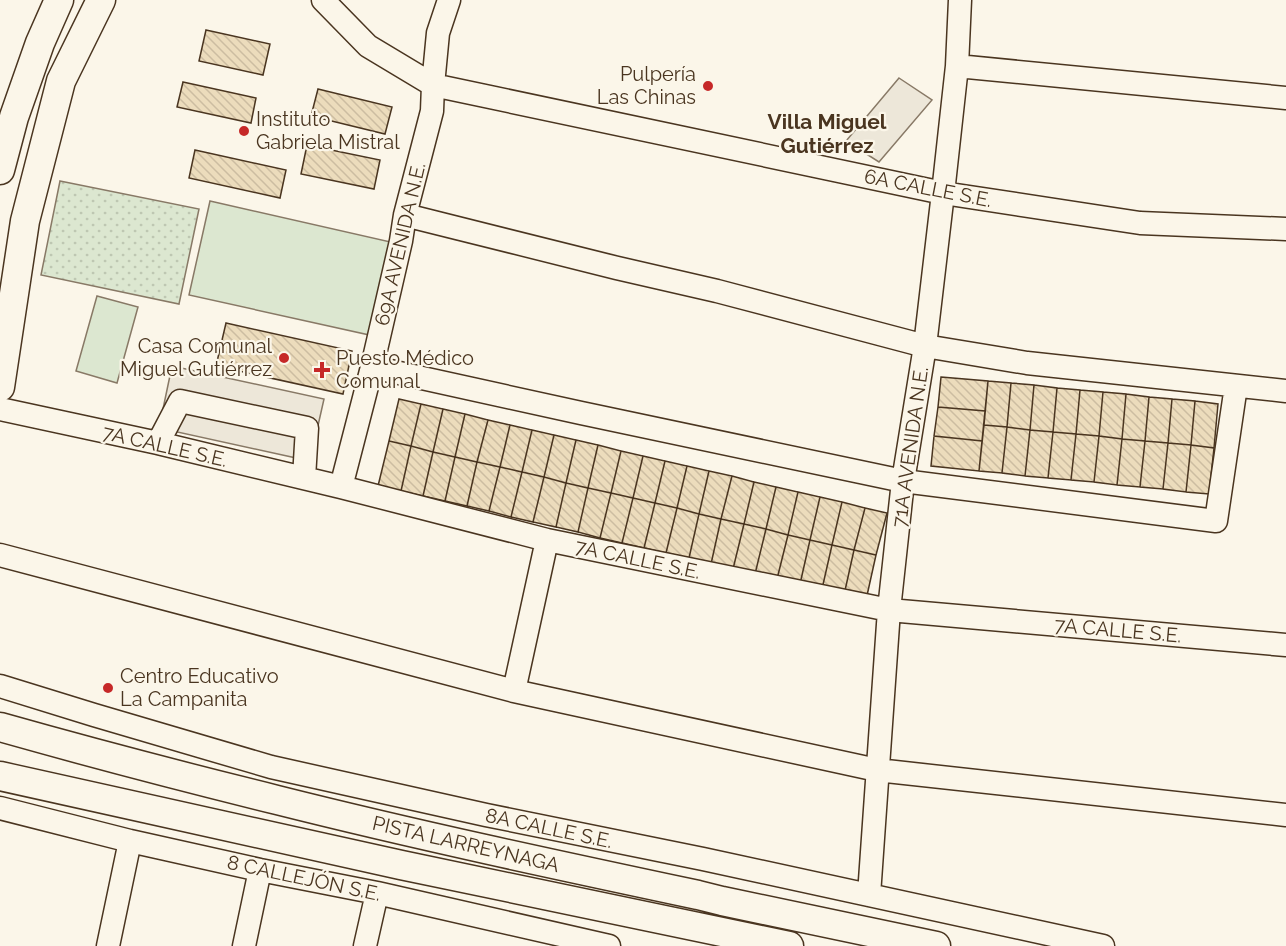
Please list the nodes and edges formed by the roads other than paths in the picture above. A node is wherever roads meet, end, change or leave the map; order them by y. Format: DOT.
graph roads {
  1 [pos="59,0"];
  2 [pos="101,0"];
  3 [pos="323,0"];
  4 [pos="449,0"];
  5 [pos="960,0"];
  6 [pos="957,66"];
  7 [pos="433,85"];
  8 [pos="1286,98"];
  9 [pos="1,165"];
  10 [pos="38,171"];
  11 [pos="943,193"];
  12 [pos="405,215"];
  13 [pos="1286,229"];
  14 [pos="925,346"];
  15 [pos="3,347"];
  16 [pos="372,367"];
  17 [pos="1236,386"];
  18 [pos="0,387"];
  19 [pos="1286,391"];
  20 [pos="0,409"];
  21 [pos="158,443"];
  22 [pos="304,478"];
  23 [pos="903,481"];
  24 [pos="341,488"];
  25 [pos="548,540"];
  26 [pos="0,555"];
  27 [pos="889,610"];
  28 [pos="1286,645"];
  29 [pos="0,686"];
  30 [pos="514,691"];
  31 [pos="0,727"];
  32 [pos="877,770"];
  33 [pos="0,776"];
  34 [pos="0,808"];
  35 [pos="1286,815"];
  36 [pos="130,841"];
  37 [pos="260,870"];
  38 [pos="377,893"];
  39 [pos="869,895"];
  40 [pos="722,901"];
  41 [pos="711,938"];
  42 [pos="108,946"];
  43 [pos="244,946"];
  44 [pos="365,946"];
  45 [pos="609,946"];
  46 [pos="789,946"];
  47 [pos="936,946"];
  48 [pos="1103,946"];
  1 -- 9 [label="main road"];
  2 -- 10 [label="main road"];
  3 -- 7 [label="street, 6A CALLE S.E."];
  4 -- 7 [label="street, 69A AVENIDA N.E."];
  5 -- 6 [label="street, 71A AVENIDA N.E."];
  6 -- 8 [label="street"];
  6 -- 11 [label="street, 71A AVENIDA N.E."];
  7 -- 11 [label="street, 6A CALLE S.E."];
  7 -- 12 [label="street, 69A AVENIDA N.E."];
  9 -- 10 [label="main road"];
  10 -- 15 [label="main road"];
  11 -- 13 [label="street, 6A CALLE S.E."];
  11 -- 14 [label="street, 71A AVENIDA N.E."];
  12 -- 14 [label="street"];
  12 -- 16 [label="street, 69A AVENIDA N.E."];
  14 -- 17 [label="street"];
  14 -- 23 [label="street, 71A AVENIDA N.E."];
  15 -- 18 [label="main road"];
  16 -- 23 [label="street"];
  16 -- 24 [label="street, 69A AVENIDA N.E."];
  17 -- 19 [label="street"];
  17 -- 23 [label="street"];
  20 -- 21 [label="street, 7A CALLE S.E."];
  21 -- 22 [label="street, 7A CALLE S.E."];
  21 -- 22 [label="street"];
  22 -- 24 [label="street, 7A CALLE S.E."];
  23 -- 27 [label="street, 71A AVENIDA N.E."];
  24 -- 25 [label="street, 7A CALLE S.E."];
  25 -- 27 [label="street, 7A CALLE S.E."];
  25 -- 30 [label="street"];
  26 -- 30 [label="street"];
  27 -- 28 [label="street, 7A CALLE S.E."];
  27 -- 32 [label="street, 71A AVENIDA N.E."];
  29 -- 39 [label="street, 8A CALLE S.E."];
  30 -- 32 [label="street"];
  31 -- 40 [label="main road, PISTA LARREYNAGA"];
  32 -- 35 [label="street"];
  32 -- 39 [label="street, 71A AVENIDA N.E."];
  33 -- 41 [label="main road, PISTA LARREYNAGA"];
  34 -- 36 [label="street, 8 CALLEJÓN S.E."];
  36 -- 37 [label="street, 8 CALLEJÓN S.E."];
  36 -- 42 [label="street"];
  37 -- 38 [label="street, 8 CALLEJÓN S.E."];
  37 -- 43 [label="street"];
  38 -- 44 [label="street"];
  38 -- 45 [label="street, 8 CALLEJÓN S.E."];
  39 -- 48 [label="street, 8A CALLE S.E."];
  40 -- 41 [label="street"];
  40 -- 47 [label="main road, PISTA LARREYNAGA"];
  41 -- 46 [label="main road, PISTA LARREYNAGA"];
}
